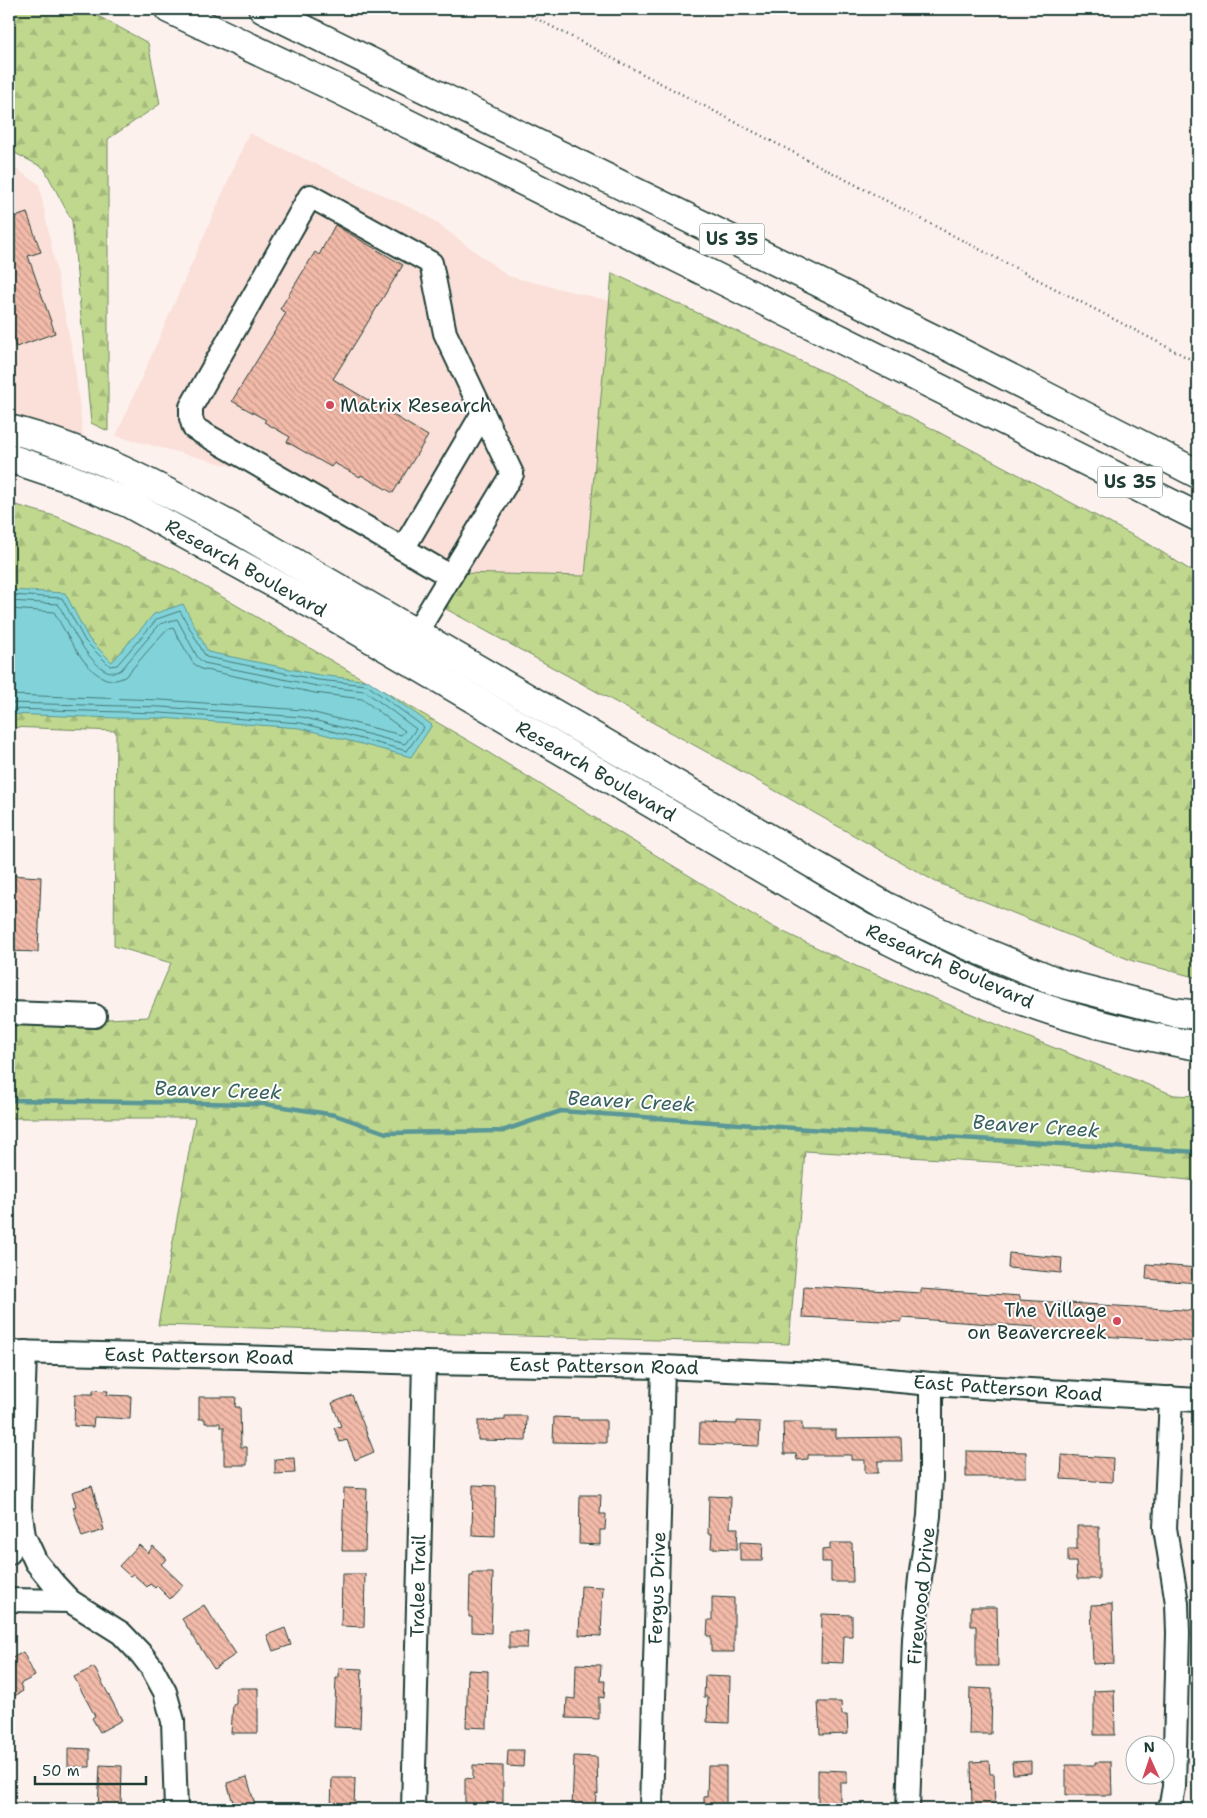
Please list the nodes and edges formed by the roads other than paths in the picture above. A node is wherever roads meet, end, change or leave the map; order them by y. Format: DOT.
graph roads {
  1 [pos="169,9"];
  2 [pos="264,9"];
  3 [pos="483,413"];
  4 [pos="9,428"];
  5 [pos="9,458"];
  6 [pos="1198,474"];
  7 [pos="1192,515"];
  8 [pos="403,549"];
  9 [pos="450,576"];
  10 [pos="416,633"];
  11 [pos="402,657"];
  12 [pos="9,1013"];
  13 [pos="1198,1015"];
  14 [pos="95,1016"];
  15 [pos="1198,1046"];
  16 [pos="17,1352"];
  17 [pos="424,1363"];
  18 [pos="664,1367"];
  19 [pos="931,1384"];
  20 [pos="1171,1398"];
  21 [pos="1198,1400"];
  22 [pos="20,1508"];
  23 [pos="9,1553"];
  24 [pos="9,1600"];
  25 [pos="70,1601"];
  26 [pos="176,1809"];
  27 [pos="413,1809"];
  28 [pos="651,1809"];
  29 [pos="908,1809"];
  30 [pos="1170,1809"];
  1 -- 7 [label="main road, US 35"];
  2 -- 6 [label="main road, US 35"];
  3 -- 8 [label="street"];
  3 -- 8 [label="street"];
  3 -- 9 [label="street"];
  4 -- 10 [label="main road, Research Boulevard"];
  5 -- 11 [label="main road, Research Boulevard"];
  8 -- 9 [label="street"];
  9 -- 10 [label="street"];
  10 -- 11 [label="street"];
  10 -- 13 [label="main road, Research Boulevard"];
  11 -- 15 [label="main road, Research Boulevard"];
  12 -- 14 [label="street"];
  16 -- 17 [label="street, East Patterson Road"];
  16 -- 22 [label="street"];
  17 -- 18 [label="street, East Patterson Road"];
  17 -- 27 [label="street, Tralee Trail"];
  18 -- 19 [label="street, East Patterson Road"];
  18 -- 28 [label="street, Fergus Drive"];
  19 -- 20 [label="street, East Patterson Road"];
  19 -- 29 [label="street, Firewood Drive"];
  20 -- 21 [label="street, East Patterson Road"];
  20 -- 30 [label="street"];
  22 -- 23 [label="street"];
  22 -- 25 [label="street"];
  24 -- 25 [label="street"];
  25 -- 26 [label="street"];
}
